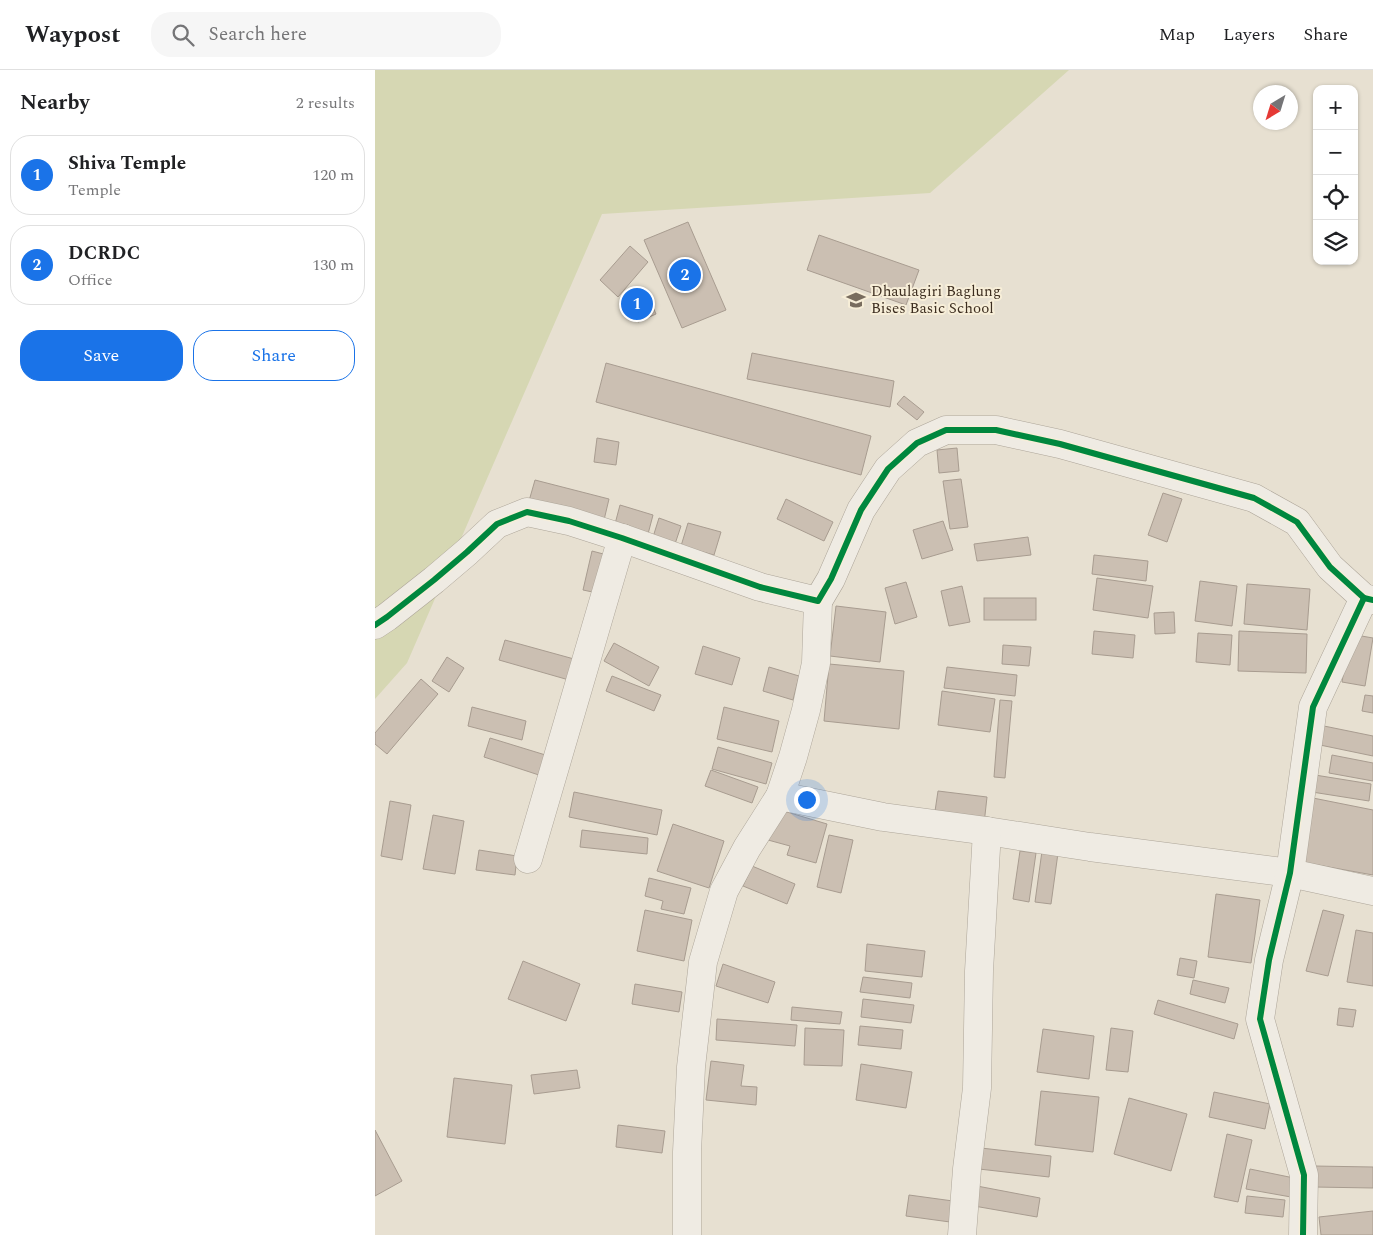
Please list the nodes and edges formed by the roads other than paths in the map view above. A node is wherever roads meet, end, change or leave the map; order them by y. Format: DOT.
graph roads {
  1 [pos="623,538"];
  2 [pos="1368,599"];
  3 [pos="818,601"];
  4 [pos="375,625"];
  5 [pos="780,796"];
  6 [pos="987,831"];
  7 [pos="528,859"];
  8 [pos="1290,872"];
  9 [pos="1373,891"];
  10 [pos="687,1235"];
  11 [pos="962,1235"];
  12 [pos="1303,1235"];
  1 -- 3 [label="street"];
  1 -- 4 [label="street"];
  1 -- 7 [label="street"];
  2 -- 3 [label="street"];
  2 -- 8 [label="street"];
  3 -- 5 [label="street"];
  5 -- 6 [label="street"];
  5 -- 10 [label="street"];
  6 -- 8 [label="street"];
  6 -- 11 [label="street"];
  8 -- 9 [label="street"];
  8 -- 12 [label="street"];
}
